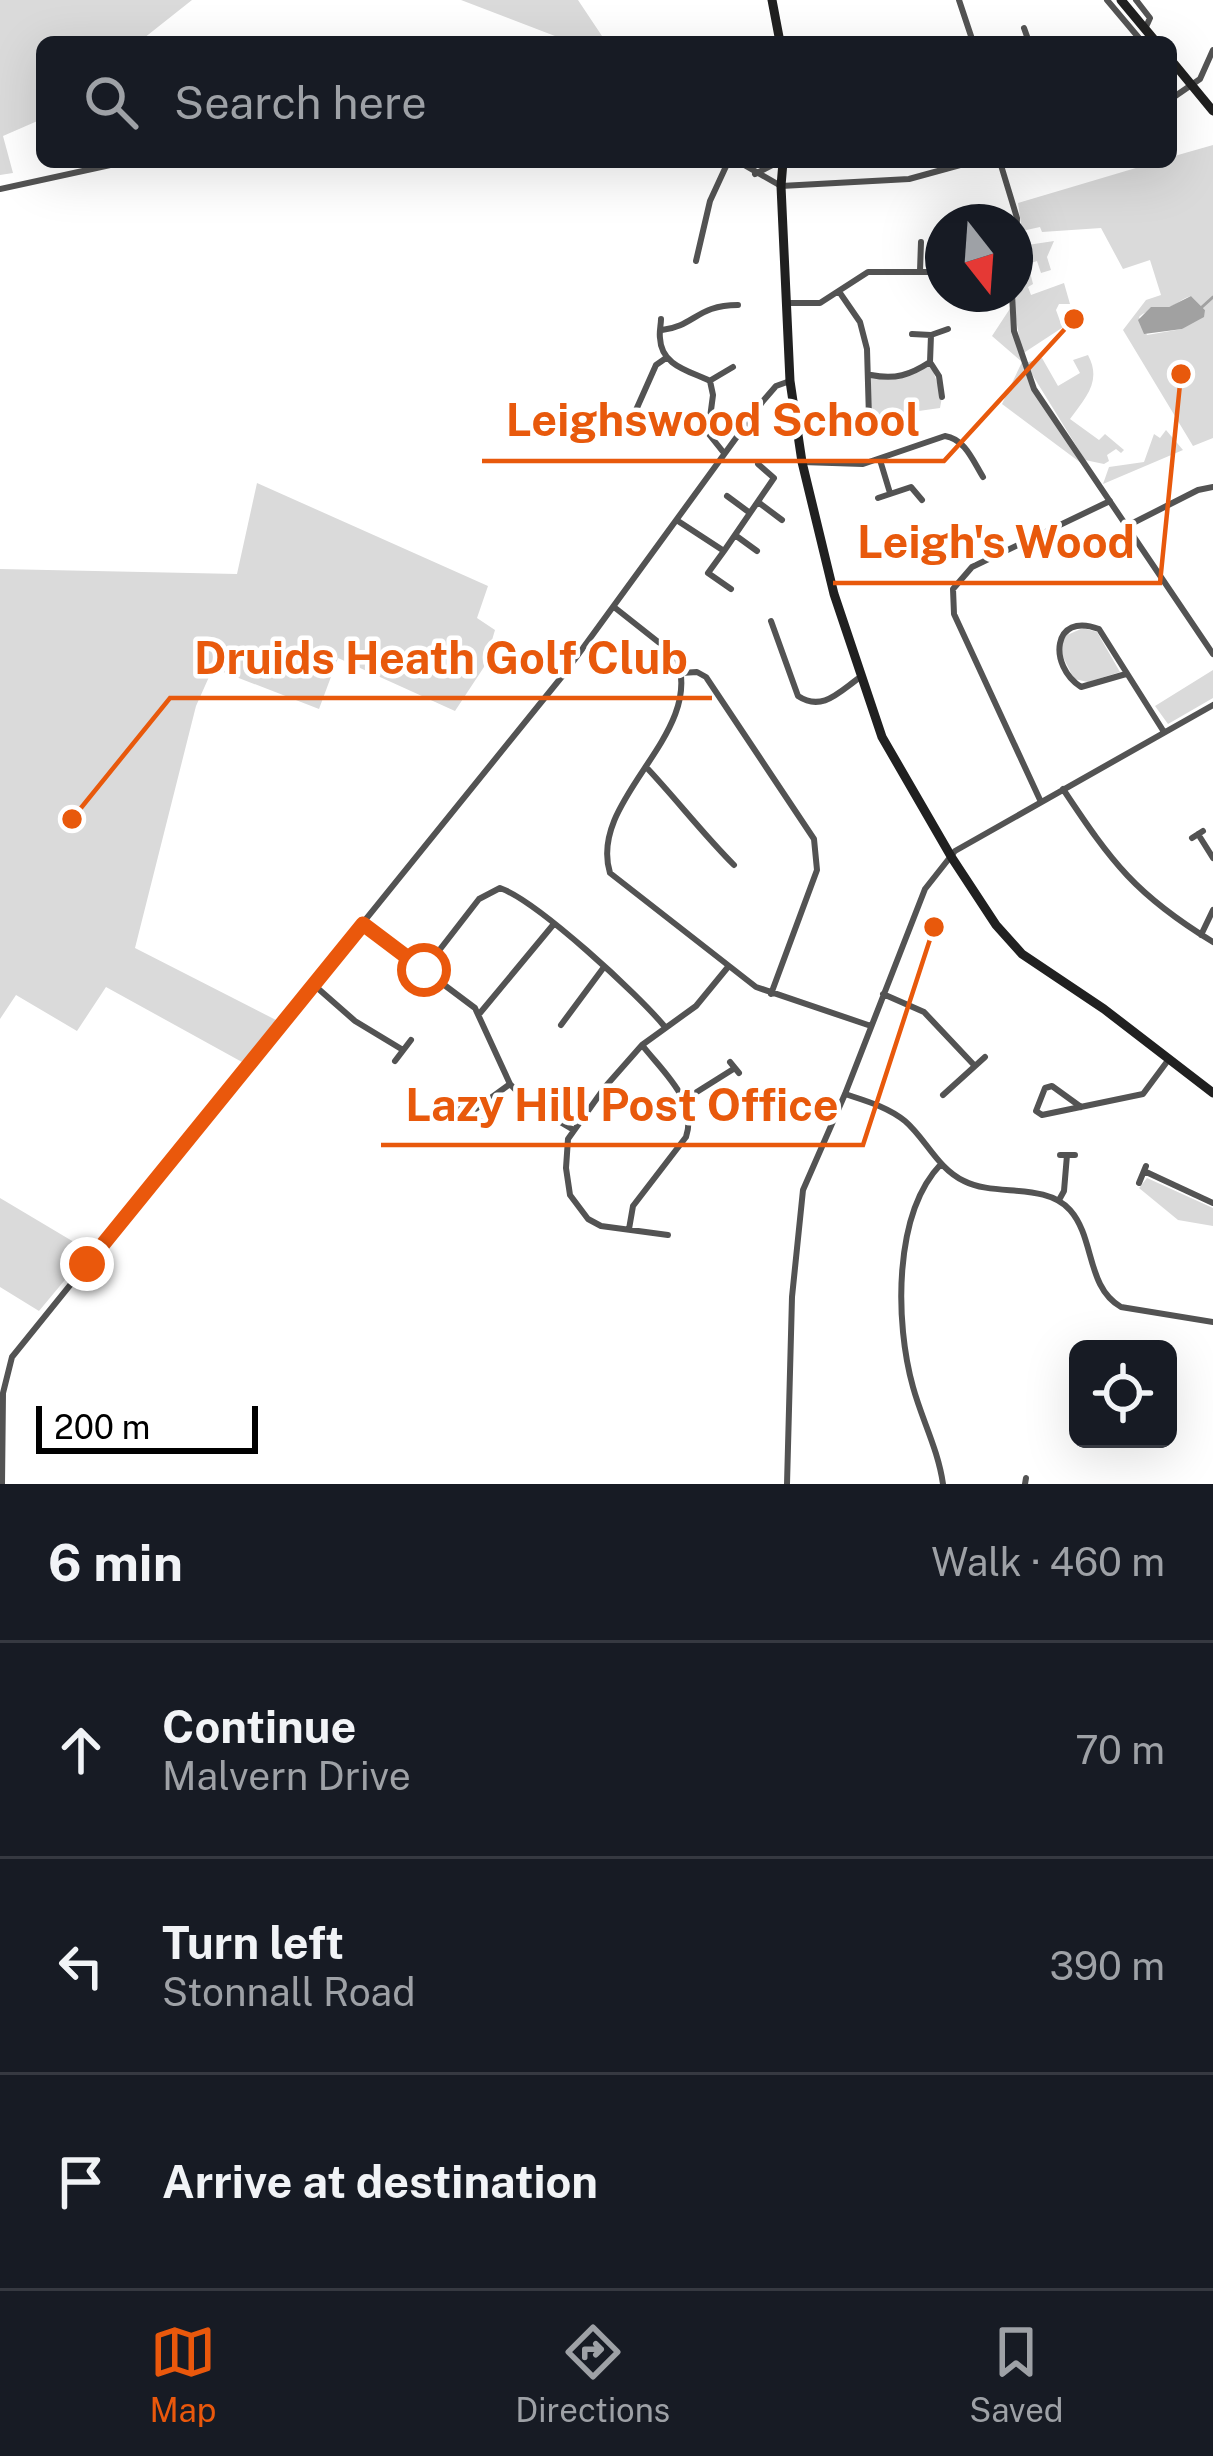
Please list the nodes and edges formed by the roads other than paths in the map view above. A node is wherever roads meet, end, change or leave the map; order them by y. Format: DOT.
graph roads {
  1 [pos="772,0"];
  2 [pos="959,0"];
  3 [pos="1107,0"];
  4 [pos="1121,0"];
  5 [pos="1136,0"];
  6 [pos="1024,28"];
  7 [pos="1145,29"];
  8 [pos="779,36"];
  9 [pos="971,36"];
  10 [pos="1026,36"];
  11 [pos="1136,36"];
  12 [pos="1148,36"];
  13 [pos="1213,50"];
  14 [pos="1177,67"];
  15 [pos="1192,86"];
  16 [pos="1177,95"];
  17 [pos="1213,111"];
  18 [pos="96,168"];
  19 [pos="725,168"];
  20 [pos="747,168"];
  21 [pos="768,168"];
  22 [pos="781,168"];
  23 [pos="949,168"];
  24 [pos="1002,168"];
  25 [pos="755,174"];
  26 [pos="781,186"];
  27 [pos="0,189"];
  28 [pos="1013,204"];
  29 [pos="920,242"];
  30 [pos="696,261"];
  31 [pos="920,271"];
  32 [pos="925,271"];
  33 [pos="727,292"];
  34 [pos="840,293"];
  35 [pos="786,303"];
  36 [pos="726,305"];
  37 [pos="737,305"];
  38 [pos="1013,312"];
  39 [pos="661,319"];
  40 [pos="948,329"];
  41 [pos="662,330"];
  42 [pos="912,334"];
  43 [pos="931,335"];
  44 [pos="666,358"];
  45 [pos="930,362"];
  46 [pos="733,367"];
  47 [pos="871,375"];
  48 [pos="710,380"];
  49 [pos="790,381"];
  50 [pos="942,397"];
  51 [pos="644,398"];
  52 [pos="653,404"];
  53 [pos="636,410"];
  54 [pos="869,418"];
  55 [pos="725,454"];
  56 [pos="880,460"];
  57 [pos="802,462"];
  58 [pos="758,464"];
  59 [pos="982,477"];
  60 [pos="1213,487"];
  61 [pos="890,493"];
  62 [pos="727,496"];
  63 [pos="878,498"];
  64 [pos="922,500"];
  65 [pos="1110,501"];
  66 [pos="758,502"];
  67 [pos="750,514"];
  68 [pos="677,520"];
  69 [pos="782,520"];
  70 [pos="1127,526"];
  71 [pos="735,535"];
  72 [pos="724,551"];
  73 [pos="757,551"];
  74 [pos="731,590"];
  75 [pos="614,607"];
  76 [pos="771,621"];
  77 [pos="777,637"];
  78 [pos="767,640"];
  79 [pos="1213,654"];
  80 [pos="681,674"];
  81 [pos="1126,674"];
  82 [pos="860,678"];
  83 [pos="1213,705"];
  84 [pos="1164,732"];
  85 [pos="647,768"];
  86 [pos="1064,789"];
  87 [pos="1041,802"];
  88 [pos="1198,834"];
  89 [pos="952,858"];
  90 [pos="1213,858"];
  91 [pos="734,865"];
  92 [pos="1213,910"];
  93 [pos="363,924"];
  94 [pos="553,925"];
  95 [pos="1201,935"];
  96 [pos="1213,942"];
  97 [pos="604,967"];
  98 [pos="728,967"];
  99 [pos="424,970"];
  100 [pos="314,985"];
  101 [pos="771,994"];
  102 [pos="883,994"];
  103 [pos="480,1013"];
  104 [pos="561,1020"];
  105 [pos="871,1026"];
  106 [pos="665,1027"];
  107 [pos="411,1040"];
  108 [pos="642,1045"];
  109 [pos="403,1049"];
  110 [pos="985,1057"];
  111 [pos="1169,1060"];
  112 [pos="395,1061"];
  113 [pos="974,1065"];
  114 [pos="735,1068"];
  115 [pos="510,1084"];
  116 [pos="1213,1093"];
  117 [pos="845,1094"];
  118 [pos="943,1095"];
  119 [pos="684,1100"];
  120 [pos="459,1107"];
  121 [pos="1082,1107"];
  122 [pos="470,1113"];
  123 [pos="485,1124"];
  124 [pos="572,1129"];
  125 [pos="1067,1155"];
  126 [pos="941,1164"];
  127 [pos="1139,1183"];
  128 [pos="1059,1200"];
  129 [pos="1213,1203"];
  130 [pos="629,1230"];
  131 [pos="668,1235"];
  132 [pos="1213,1322"];
  133 [pos="2,1484"];
  134 [pos="787,1484"];
  135 [pos="943,1484"];
  1 -- 8 [label="street"];
  2 -- 9 [label="street"];
  3 -- 11 [label="street"];
  4 -- 7 [label="street"];
  5 -- 7 [label="street"];
  6 -- 10 [label="street"];
  7 -- 12 [label="street"];
  13 -- 15 [label="street"];
  14 -- 15 [label="street"];
  15 -- 16 [label="street"];
  15 -- 17 [label="street"];
  18 -- 27 [label="street"];
  19 -- 30 [label="street"];
  20 -- 25 [label="street"];
  21 -- 25 [label="street"];
  22 -- 26 [label="street"];
  23 -- 26 [label="street"];
  24 -- 28 [label="street"];
  25 -- 26 [label="street"];
  26 -- 35 [label="street"];
  29 -- 31 [label="street"];
  31 -- 32 [label="street"];
  31 -- 34 [label="street"];
  33 -- 36 [label="street"];
  34 -- 35 [label="street"];
  34 -- 47 [label="street"];
  35 -- 49 [label="street"];
  36 -- 37 [label="street"];
  36 -- 41 [label="street"];
  38 -- 65 [label="street"];
  39 -- 41 [label="street"];
  40 -- 43 [label="street"];
  41 -- 44 [label="street"];
  42 -- 43 [label="street"];
  43 -- 45 [label="street"];
  44 -- 48 [label="street"];
  44 -- 51 [label="street"];
  45 -- 47 [label="street"];
  45 -- 50 [label="street"];
  46 -- 48 [label="street"];
  47 -- 54 [label="street"];
  48 -- 55 [label="street"];
  49 -- 55 [label="street"];
  49 -- 57 [label="street"];
  51 -- 52 [label="street"];
  51 -- 53 [label="street"];
  55 -- 68 [label="street"];
  56 -- 57 [label="street"];
  56 -- 59 [label="street"];
  56 -- 61 [label="street"];
  57 -- 82 [label="street"];
  58 -- 66 [label="street"];
  60 -- 70 [label="street"];
  61 -- 63 [label="street"];
  61 -- 64 [label="street"];
  62 -- 67 [label="street"];
  65 -- 70 [label="street"];
  65 -- 87 [label="street"];
  66 -- 67 [label="street"];
  66 -- 69 [label="street"];
  67 -- 71 [label="street"];
  68 -- 72 [label="street"];
  68 -- 75 [label="street"];
  70 -- 79 [label="street"];
  71 -- 72 [label="street"];
  71 -- 73 [label="street"];
  72 -- 74 [label="street"];
  75 -- 80 [label="street"];
  75 -- 93 [label="street"];
  76 -- 77 [label="street"];
  77 -- 78 [label="street"];
  77 -- 82 [label="street"];
  80 -- 85 [label="street"];
  80 -- 101 [label="street"];
  81 -- 81 [label="street"];
  81 -- 84 [label="street"];
  82 -- 89 [label="street"];
  83 -- 84 [label="street"];
  84 -- 86 [label="street"];
  85 -- 91 [label="street"];
  85 -- 98 [label="street"];
  86 -- 87 [label="street"];
  86 -- 95 [label="street"];
  87 -- 89 [label="street"];
  88 -- 90 [label="street"];
  89 -- 102 [label="street"];
  89 -- 111 [label="street"];
  92 -- 95 [label="street"];
  93 -- 99 [label="street"];
  93 -- 100 [label="street"];
  94 -- 97 [label="street"];
  94 -- 99 [label="street"];
  94 -- 103 [label="street"];
  95 -- 96 [label="street"];
  97 -- 104 [label="street"];
  97 -- 106 [label="street"];
  98 -- 101 [label="street"];
  98 -- 106 [label="street"];
  99 -- 103 [label="street"];
  100 -- 109 [label="street"];
  100 -- 133 [label="street"];
  101 -- 105 [label="street"];
  102 -- 105 [label="street"];
  102 -- 113 [label="street"];
  103 -- 115 [label="street"];
  105 -- 117 [label="street"];
  106 -- 108 [label="street"];
  107 -- 109 [label="street"];
  108 -- 119 [label="street"];
  108 -- 124 [label="street"];
  109 -- 112 [label="street"];
  110 -- 113 [label="street"];
  111 -- 116 [label="street"];
  111 -- 121 [label="street"];
  113 -- 118 [label="street"];
  114 -- 119 [label="street"];
  115 -- 122 [label="street"];
  115 -- 124 [label="street"];
  117 -- 126 [label="street"];
  117 -- 134 [label="street"];
  119 -- 130 [label="street"];
  120 -- 122 [label="street"];
  121 -- 121 [label="street"];
  122 -- 123 [label="street"];
  124 -- 130 [label="street"];
  125 -- 128 [label="street"];
  126 -- 128 [label="street"];
  126 -- 135 [label="street"];
  127 -- 129 [label="street"];
  128 -- 132 [label="street"];
  130 -- 131 [label="street"];
}
